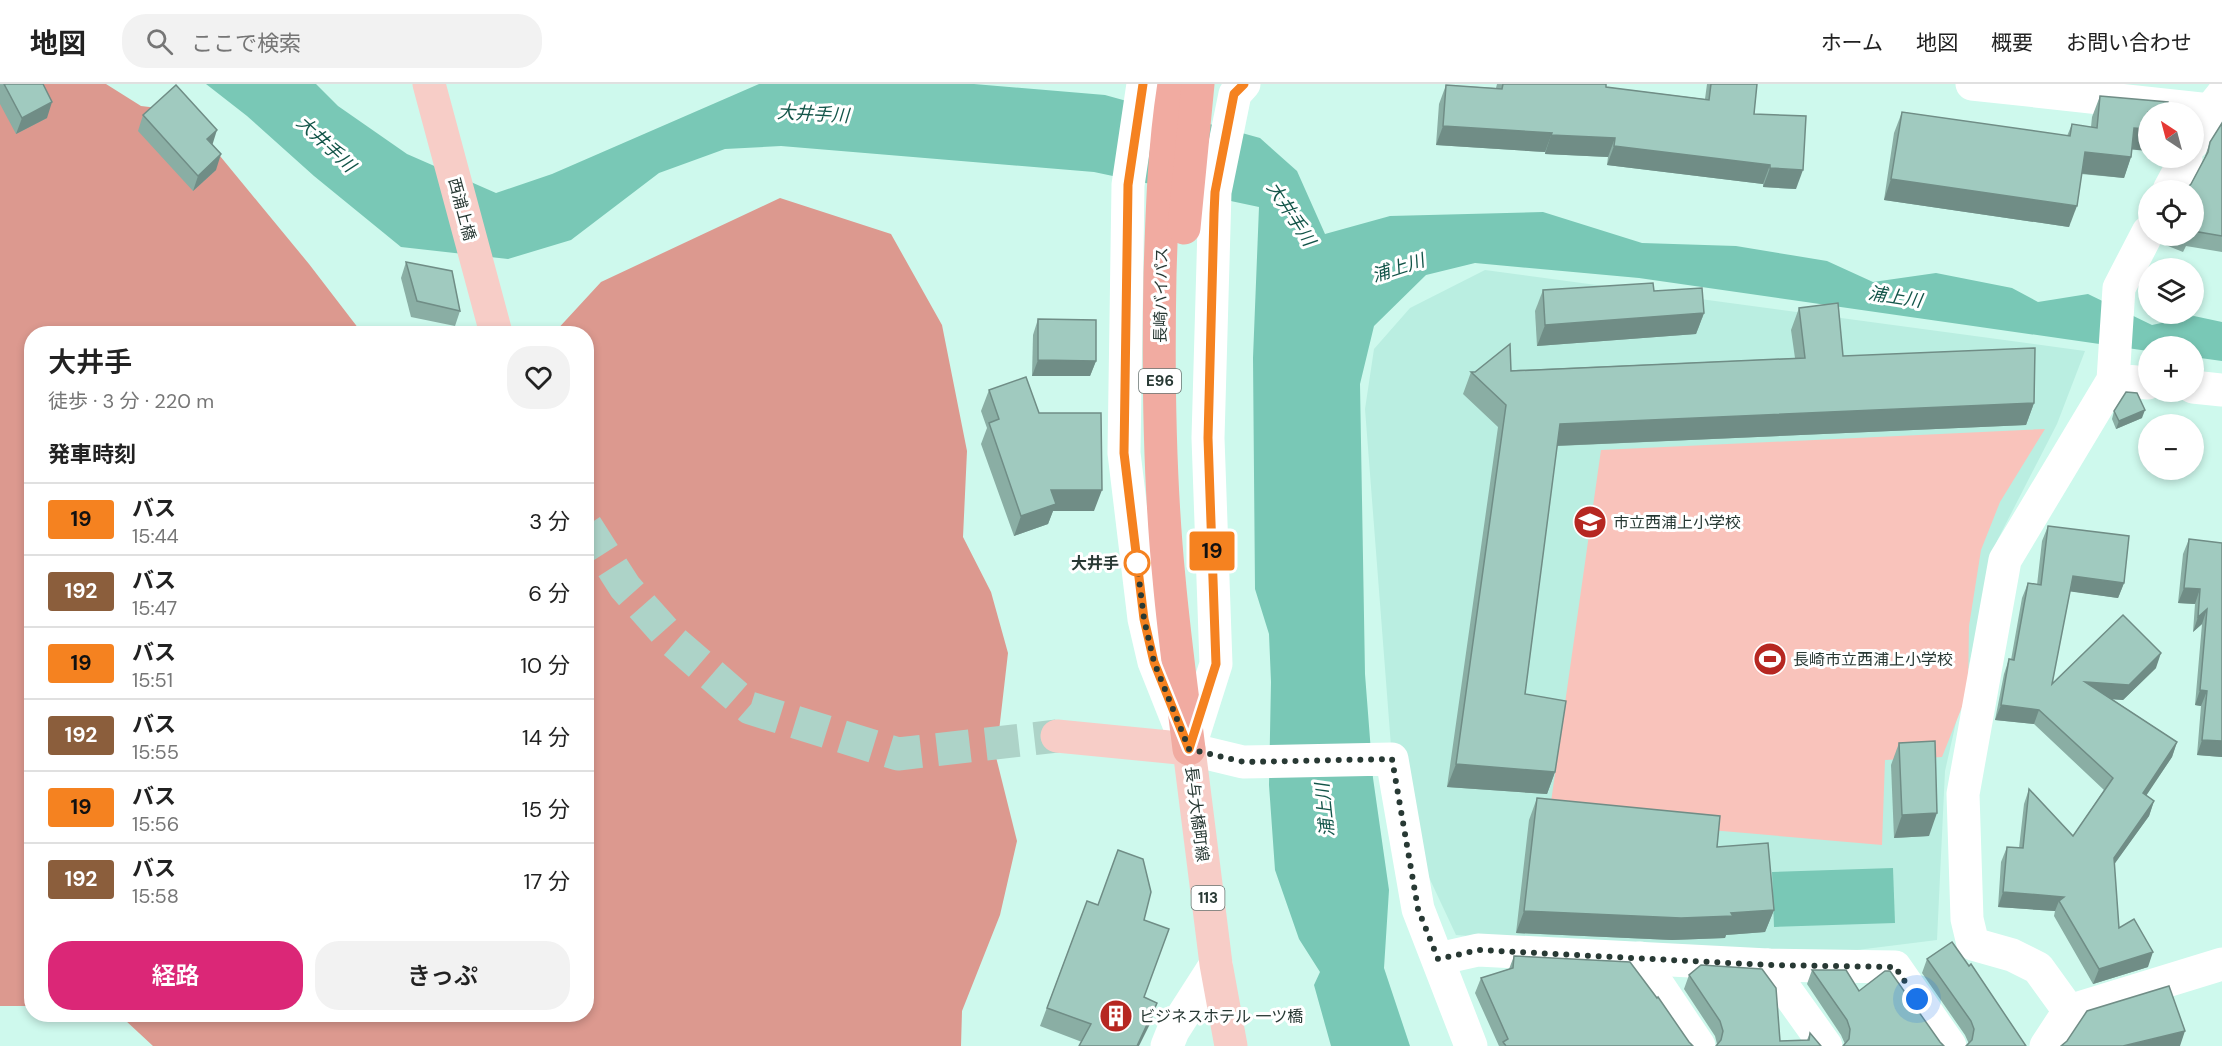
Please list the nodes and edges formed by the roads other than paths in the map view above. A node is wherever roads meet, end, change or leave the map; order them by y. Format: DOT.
graph roads {
  1 [pos="429,84"];
  2 [pos="1972,84"];
  3 [pos="1177,87"];
  4 [pos="1239,89"];
  5 [pos="2150,93"];
  6 [pos="2216,103"];
  7 [pos="2204,124"];
  8 [pos="1189,188"];
  9 [pos="2141,246"];
  10 [pos="493,326"];
  11 [pos="2113,381"];
  12 [pos="2138,382"];
  13 [pos="2204,388"];
  14 [pos="2222,390"];
  15 [pos="1057,736"];
  16 [pos="1189,749"];
  17 [pos="1640,958"];
  18 [pos="1438,959"];
  19 [pos="1216,964"];
  20 [pos="2222,964"];
  21 [pos="1768,965"];
  22 [pos="2069,1011"];
  23 [pos="1167,1046"];
  24 [pos="1231,1046"];
  25 [pos="1471,1046"];
  26 [pos="1699,1046"];
  27 [pos="1826,1046"];
  28 [pos="1950,1046"];
  29 [pos="2046,1046"];
  1 -- 10 [label="main road, 西浦上橋"];
  2 -- 5 [label="street"];
  3 -- 8 [label="highway, 長崎バイパス / E96"];
  3 -- 16 [label="street"];
  4 -- 8 [label="street"];
  5 -- 6 [label="street"];
  6 -- 7 [label="street"];
  8 -- 16 [label="highway, 長崎バイパス / E96"];
  8 -- 16 [label="street"];
  9 -- 11 [label="street"];
  11 -- 12 [label="street"];
  11 -- 22 [label="street"];
  13 -- 14 [label="street"];
  15 -- 16 [label="main road, 長与大橋町線"];
  16 -- 18 [label="street"];
  16 -- 19 [label="main road, 長与大橋町線 / 113"];
  17 -- 18 [label="street"];
  17 -- 21 [label="street"];
  17 -- 26 [label="street"];
  18 -- 25 [label="street"];
  19 -- 23 [label="street"];
  19 -- 24 [label="main road, 長与大橋町線 / 113"];
  20 -- 22 [label="street"];
  21 -- 27 [label="street"];
  21 -- 28 [label="street"];
  22 -- 29 [label="street"];
}
